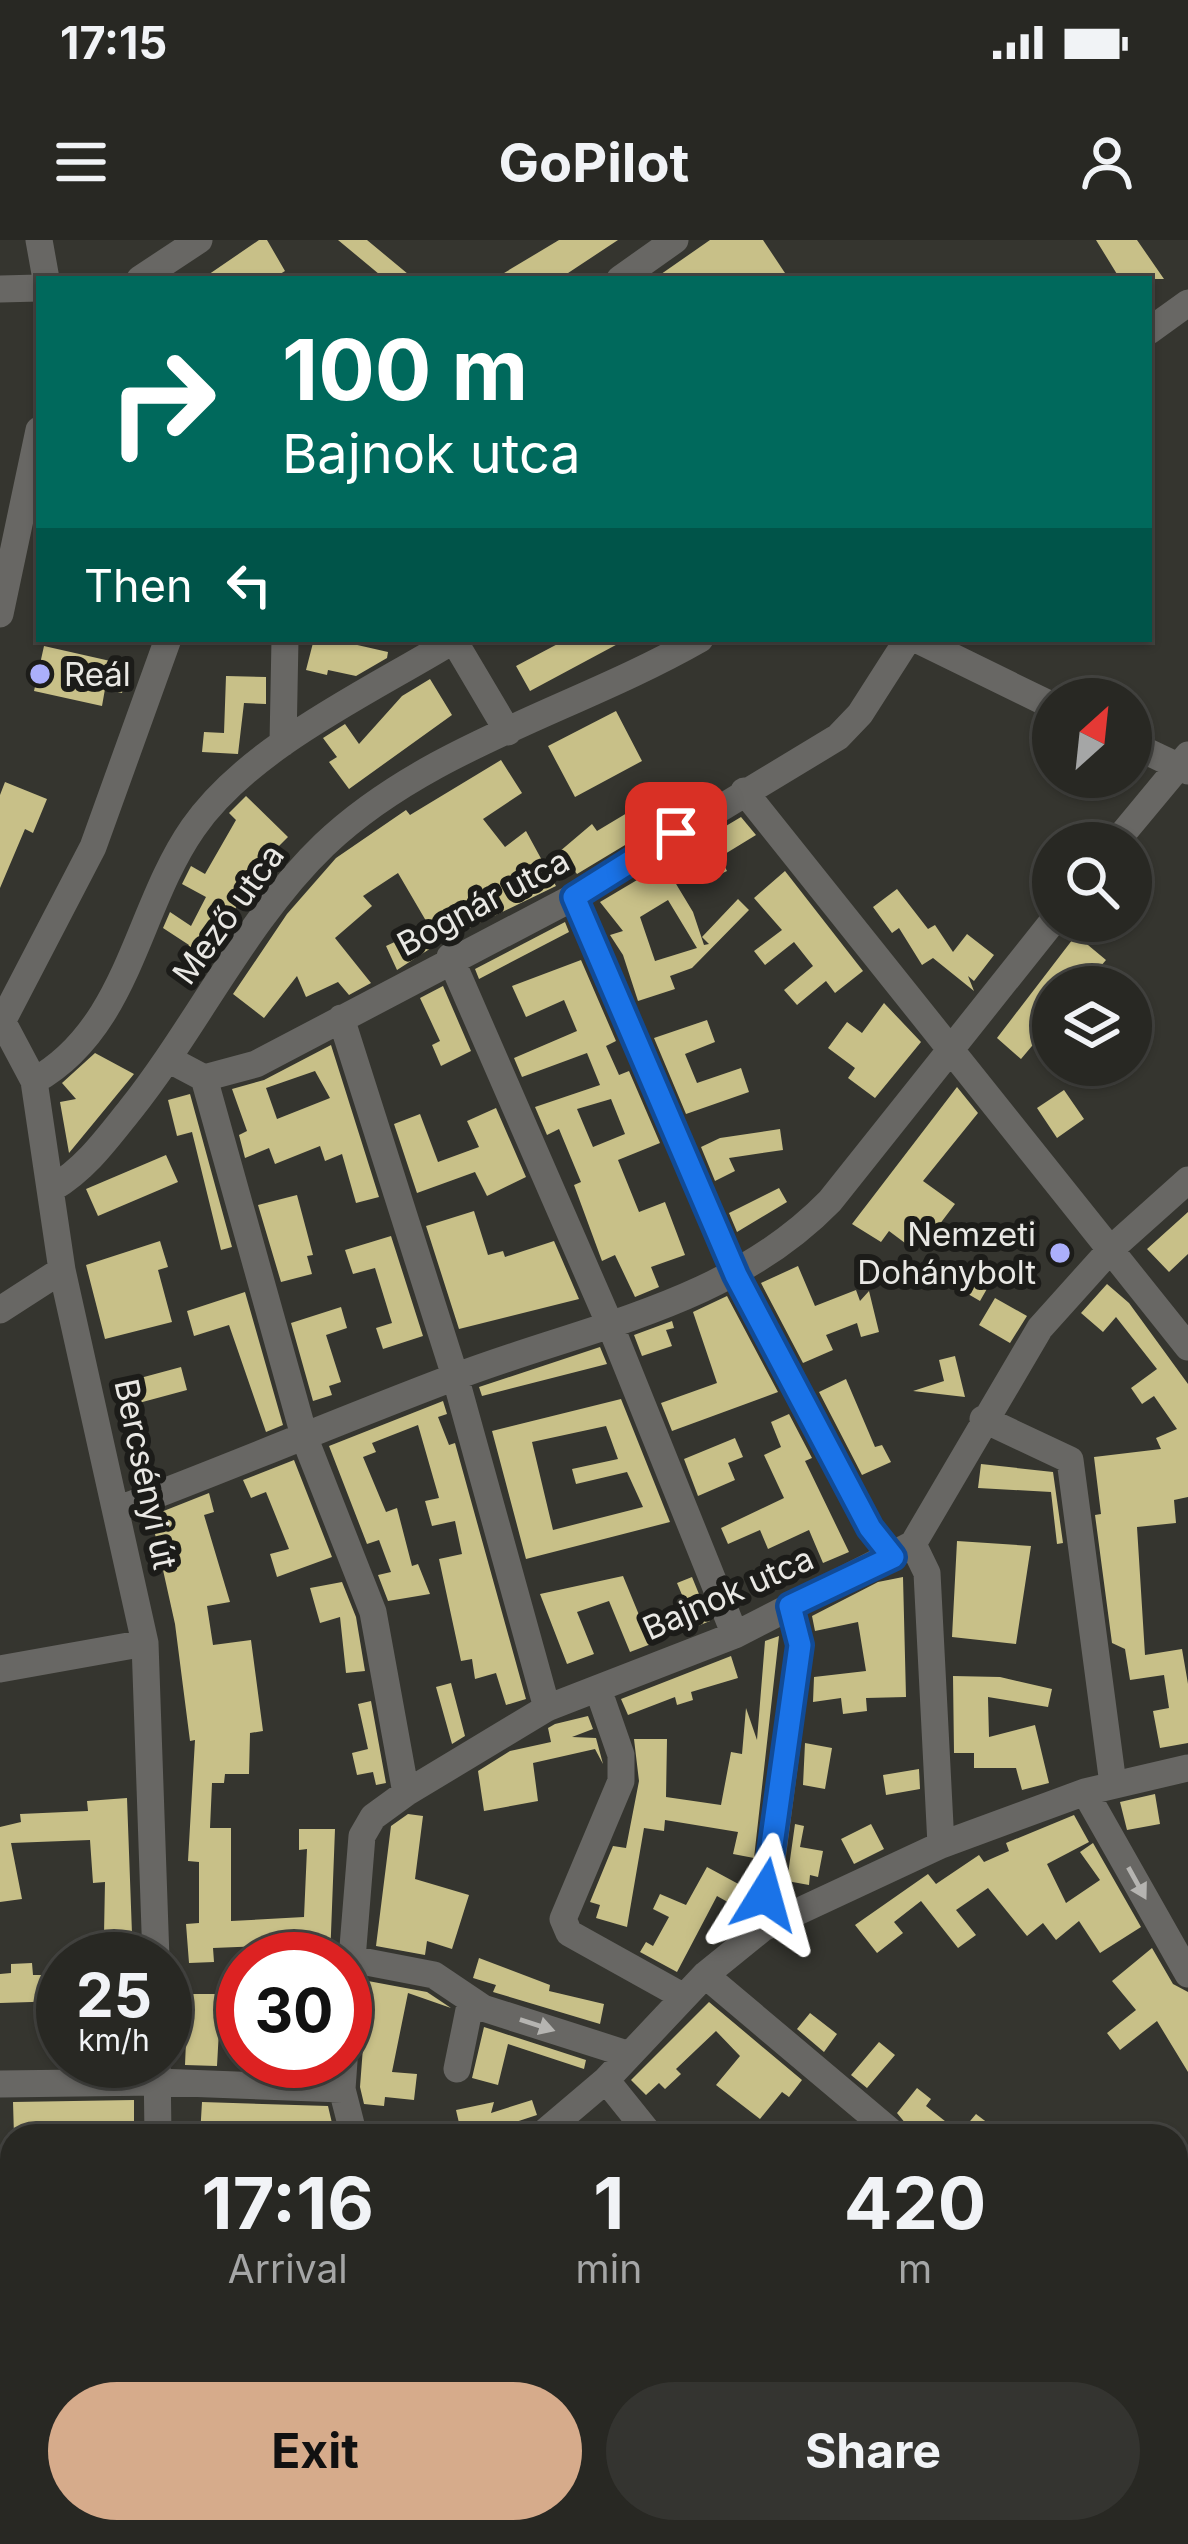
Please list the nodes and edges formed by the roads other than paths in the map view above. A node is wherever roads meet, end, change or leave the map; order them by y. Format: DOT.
graph roads {
  1 [pos="38,240"];
  2 [pos="199,240"];
  3 [pos="675,240"];
  4 [pos="45,276"];
  5 [pos="145,276"];
  6 [pos="624,276"];
  7 [pos="36,288"];
  8 [pos="0,289"];
  9 [pos="1188,303"];
  10 [pos="1152,329"];
  11 [pos="35,483"];
  12 [pos="0,614"];
  13 [pos="167,642"];
  14 [pos="285,642"];
  15 [pos="451,642"];
  16 [pos="455,642"];
  17 [pos="695,642"];
  18 [pos="910,642"];
  19 [pos="918,642"];
  20 [pos="1032,696"];
  21 [pos="508,732"];
  22 [pos="283,743"];
  23 [pos="1152,752"];
  24 [pos="1184,764"];
  25 [pos="744,790"];
  26 [pos="1133,822"];
  27 [pos="574,897"];
  28 [pos="1036,942"];
  29 [pos="450,957"];
  30 [pos="1,1018"];
  31 [pos="341,1018"];
  32 [pos="952,1048"];
  33 [pos="170,1060"];
  34 [pos="204,1078"];
  35 [pos="34,1081"];
  36 [pos="1188,1180"];
  37 [pos="53,1188"];
  38 [pos="1111,1249"];
  39 [pos="62,1270"];
  40 [pos="736,1275"];
  41 [pos="0,1310"];
  42 [pos="611,1328"];
  43 [pos="1188,1347"];
  44 [pos="455,1376"];
  45 [pos="982,1419"];
  46 [pos="305,1439"];
  47 [pos="119,1509"];
  48 [pos="903,1550"];
  49 [pos="790,1606"];
  50 [pos="735,1635"];
  51 [pos="145,1643"];
  52 [pos="0,1670"];
  53 [pos="598,1689"];
  54 [pos="547,1708"];
  55 [pos="1188,1768"];
  56 [pos="1099,1788"];
  57 [pos="406,1793"];
  58 [pos="941,1845"];
  59 [pos="763,1928"];
  60 [pos="155,1932"];
  61 [pos="353,1932"];
  62 [pos="372,1963"];
  63 [pos="1188,1974"];
  64 [pos="705,1975"];
  65 [pos="684,1996"];
  66 [pos="471,2000"];
  67 [pos="627,2054"];
  68 [pos="457,2069"];
  69 [pos="606,2080"];
  70 [pos="36,2081"];
  71 [pos="0,2084"];
  72 [pos="158,2088"];
  73 [pos="345,2088"];
  74 [pos="158,2124"];
  75 [pos="352,2124"];
  76 [pos="553,2124"];
  77 [pos="641,2124"];
  78 [pos="882,2124"];
  1 -- 4 [label="street"];
  2 -- 5 [label="street"];
  3 -- 6 [label="street"];
  7 -- 8 [label="street"];
  9 -- 10 [label="street"];
  11 -- 12 [label="street"];
  13 -- 30 [label="street"];
  14 -- 22 [label="street"];
  15 -- 22 [label="street"];
  16 -- 21 [label="street"];
  17 -- 21 [label="street, Mező utca"];
  18 -- 25 [label="street, Bognár utca"];
  19 -- 20 [label="street"];
  21 -- 33 [label="street, Mező utca"];
  22 -- 35 [label="street"];
  23 -- 24 [label="street"];
  24 -- 26 [label="street"];
  25 -- 27 [label="street, Bognár utca"];
  25 -- 32 [label="street"];
  27 -- 29 [label="street, Bognár utca"];
  27 -- 40 [label="street"];
  28 -- 32 [label="street"];
  29 -- 31 [label="street, Bognár utca"];
  29 -- 42 [label="street"];
  30 -- 35 [label="street, Bercsényi út"];
  31 -- 34 [label="street, Bognár utca"];
  31 -- 44 [label="street"];
  32 -- 38 [label="street"];
  32 -- 40 [label="street"];
  33 -- 34 [label="street"];
  33 -- 37 [label="street, Mező utca"];
  34 -- 46 [label="street"];
  35 -- 37 [label="street, Bercsényi út"];
  36 -- 38 [label="street"];
  37 -- 39 [label="street, Bercsényi út"];
  38 -- 43 [label="street"];
  38 -- 45 [label="street"];
  39 -- 41 [label="street"];
  39 -- 47 [label="street, Bercsényi út"];
  40 -- 42 [label="street"];
  40 -- 48 [label="street"];
  42 -- 44 [label="street"];
  42 -- 50 [label="street"];
  44 -- 46 [label="street"];
  44 -- 54 [label="street"];
  45 -- 48 [label="street"];
  45 -- 56 [label="street"];
  46 -- 47 [label="street"];
  46 -- 57 [label="street"];
  47 -- 51 [label="street, Bercsényi út"];
  48 -- 49 [label="street, Bajnok utca"];
  48 -- 58 [label="street"];
  49 -- 50 [label="street, Bajnok utca"];
  49 -- 59 [label="street"];
  50 -- 53 [label="street, Bajnok utca"];
  51 -- 52 [label="street"];
  51 -- 60 [label="street, Bercsényi út"];
  53 -- 54 [label="street, Bajnok utca"];
  53 -- 65 [label="street"];
  54 -- 57 [label="street, Bajnok utca"];
  55 -- 56 [label="street"];
  56 -- 58 [label="street"];
  56 -- 63 [label="street, one-way"];
  57 -- 61 [label="street, Bajnok utca"];
  58 -- 59 [label="street"];
  59 -- 64 [label="street"];
  62 -- 66 [label="street"];
  64 -- 65 [label="street"];
  64 -- 78 [label="street"];
  65 -- 67 [label="street"];
  66 -- 67 [label="street, one-way"];
  66 -- 68 [label="street"];
  67 -- 69 [label="street"];
  69 -- 76 [label="street"];
  69 -- 77 [label="street"];
  70 -- 71 [label="street"];
  72 -- 74 [label="street"];
  73 -- 75 [label="street"];
}
